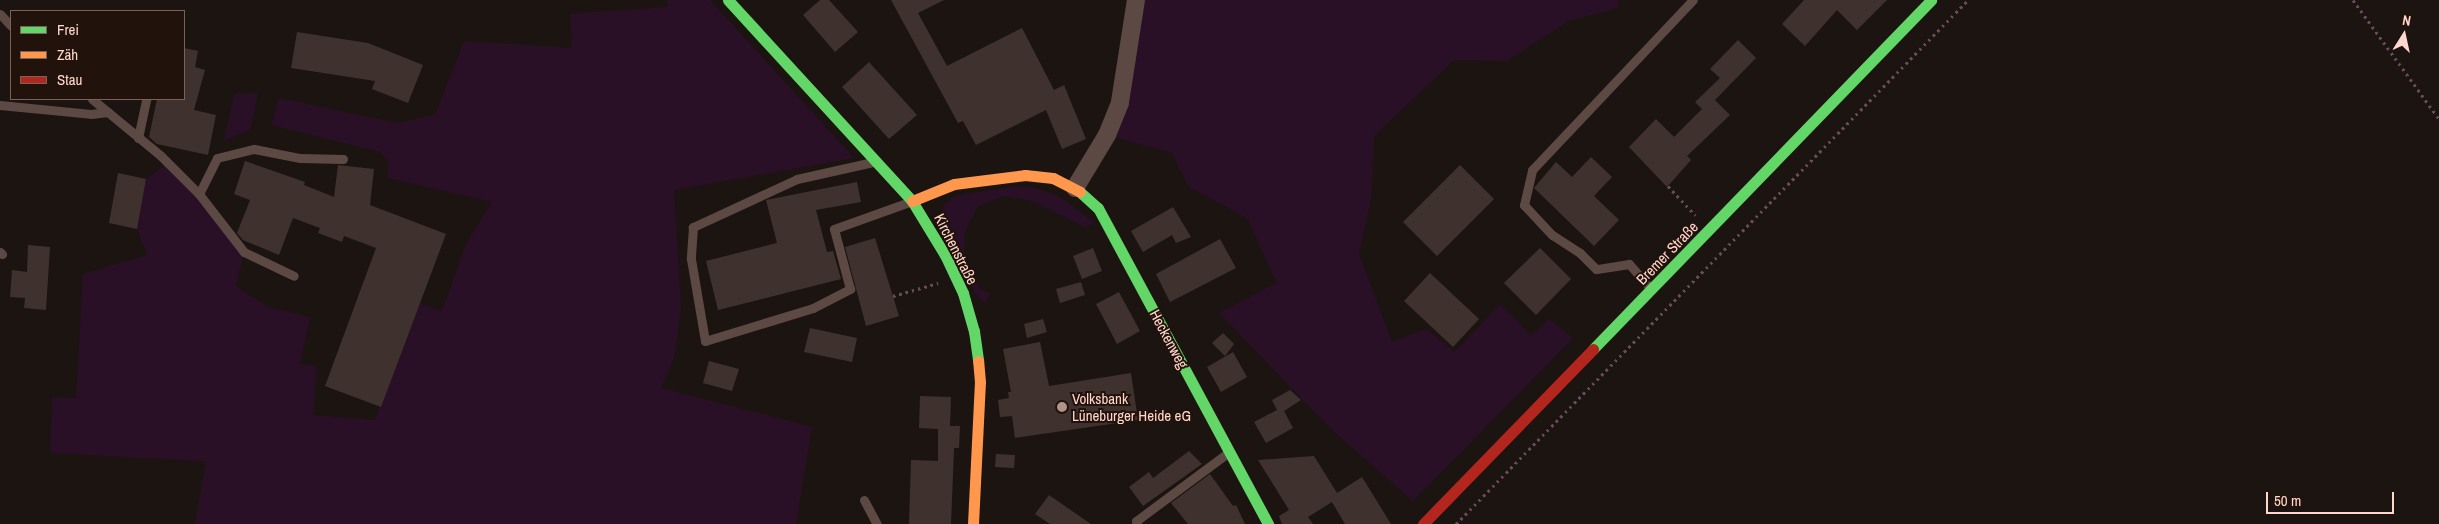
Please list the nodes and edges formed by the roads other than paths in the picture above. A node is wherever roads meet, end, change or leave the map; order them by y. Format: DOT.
graph roads {
  1 [pos="728,0"];
  2 [pos="1136,0"];
  3 [pos="1693,0"];
  4 [pos="1931,0"];
  5 [pos="0,14"];
  6 [pos="10,25"];
  7 [pos="93,100"];
  8 [pos="146,100"];
  9 [pos="0,106"];
  10 [pos="108,112"];
  11 [pos="138,138"];
  12 [pos="343,159"];
  13 [pos="875,161"];
  14 [pos="1075,188"];
  15 [pos="199,194"];
  16 [pos="912,201"];
  17 [pos="294,276"];
  18 [pos="1652,290"];
  19 [pos="1230,452"];
  20 [pos="864,500"];
  21 [pos="877,524"];
  22 [pos="974,524"];
  23 [pos="1137,524"];
  24 [pos="1268,524"];
  25 [pos="1423,524"];
  1 -- 13 [label="street, Kirchenstraße"];
  2 -- 14 [label="street"];
  3 -- 18 [label="lane"];
  4 -- 18 [label="street, Bremer Straße"];
  5 -- 6 [label="lane"];
  7 -- 10 [label="lane"];
  8 -- 11 [label="lane"];
  9 -- 10 [label="lane"];
  10 -- 11 [label="lane"];
  11 -- 15 [label="lane"];
  12 -- 15 [label="lane"];
  13 -- 16 [label="street, Kirchenstraße"];
  13 -- 16 [label="lane"];
  14 -- 16 [label="street, Heckenweg"];
  14 -- 19 [label="street, Heckenweg"];
  15 -- 17 [label="lane"];
  16 -- 22 [label="street, Kirchenstraße"];
  18 -- 25 [label="street, Bremer Straße"];
  19 -- 23 [label="lane"];
  19 -- 24 [label="street, Heckenweg"];
  20 -- 21 [label="lane"];
}
